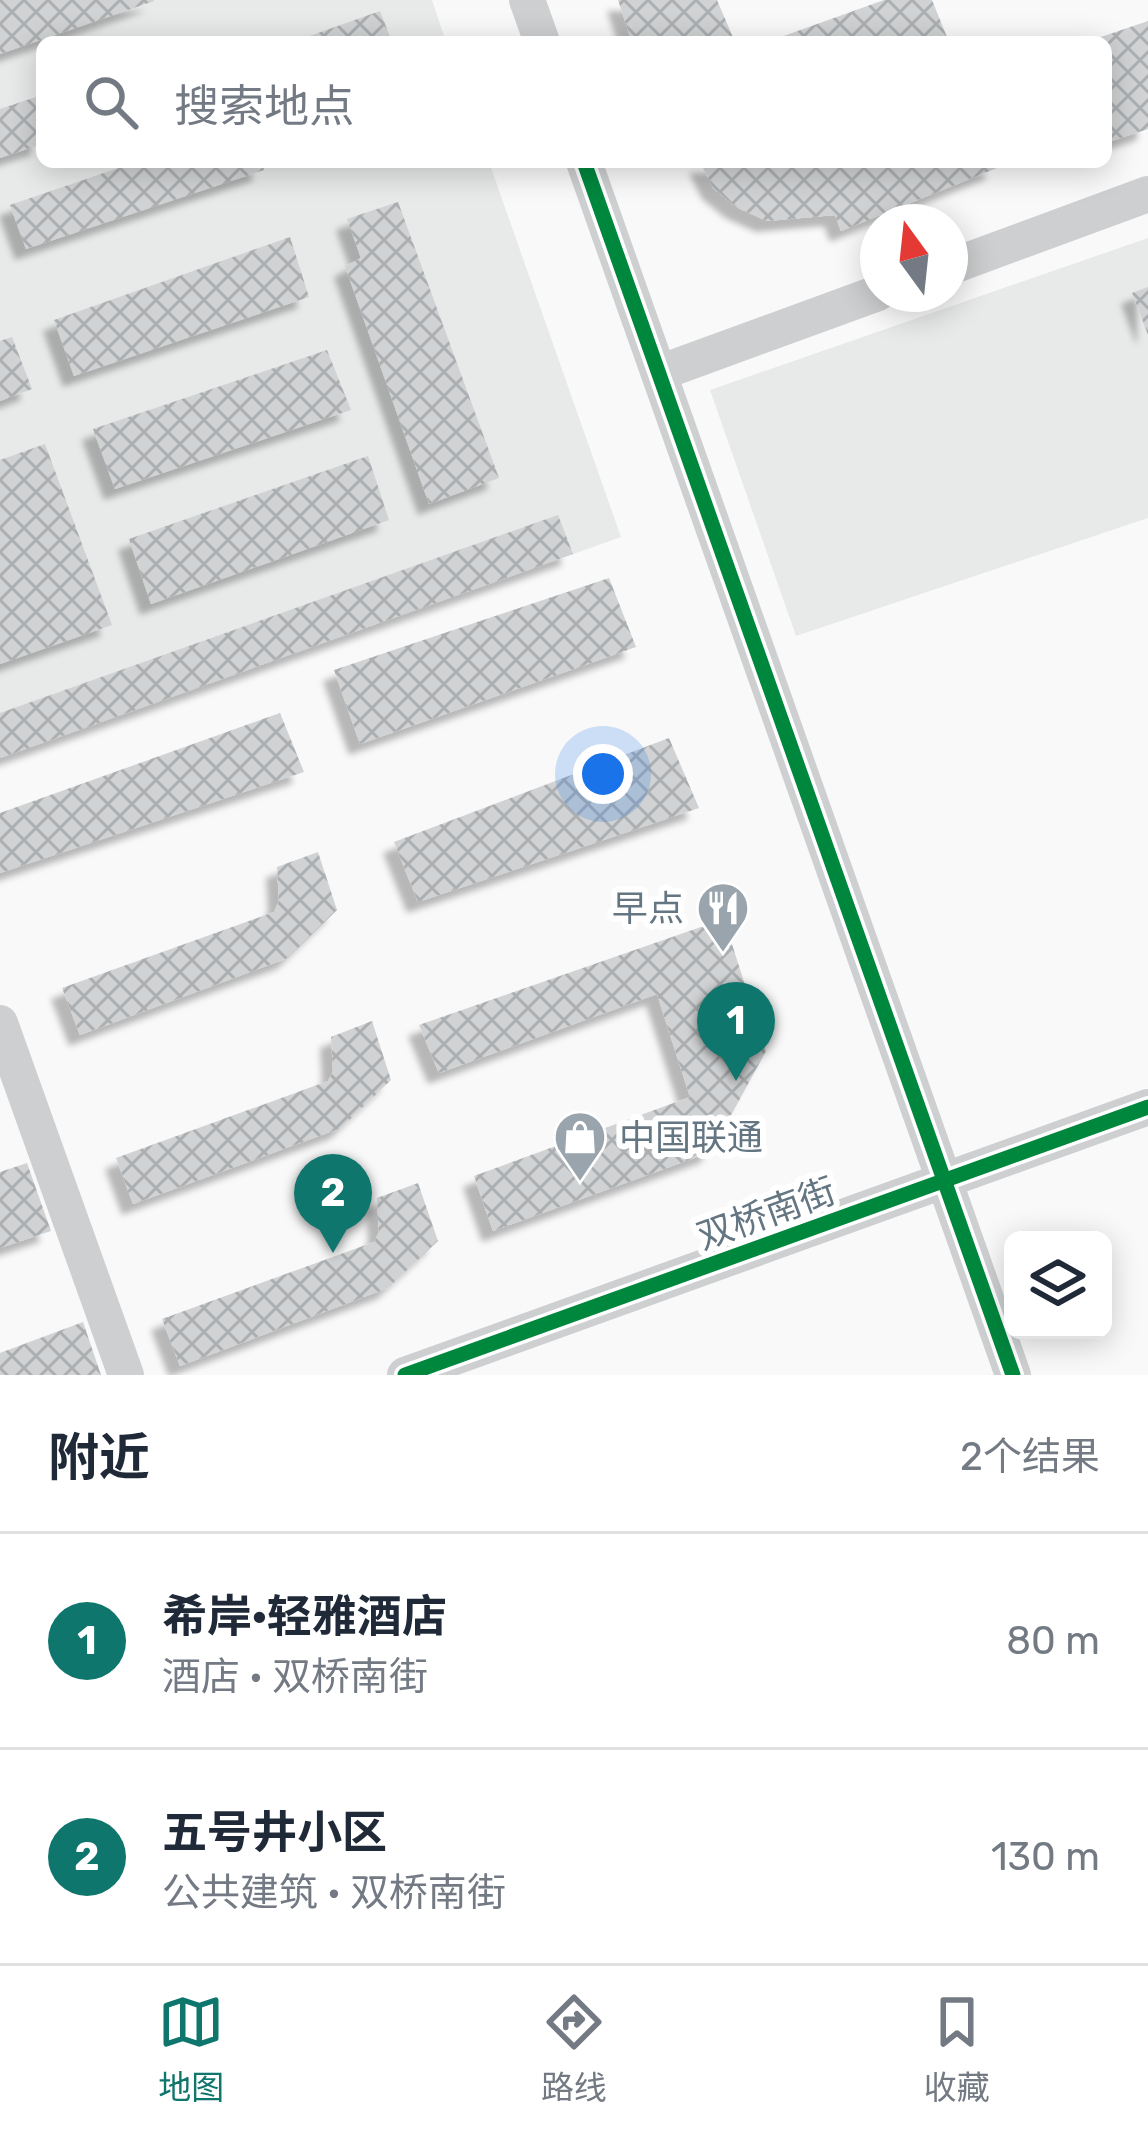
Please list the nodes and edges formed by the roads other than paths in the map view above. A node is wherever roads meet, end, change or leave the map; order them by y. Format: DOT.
graph roads {
  1 [pos="527,0"];
  2 [pos="540,36"];
  3 [pos="586,168"];
  4 [pos="1148,194"];
  5 [pos="968,260"];
  6 [pos="860,300"];
  7 [pos="659,373"];
  8 [pos="0,1022"];
  9 [pos="1148,1107"];
  10 [pos="946,1180"];
  11 [pos="126,1375"];
  12 [pos="405,1375"];
  13 [pos="1013,1375"];
  1 -- 2 [label="street"];
  3 -- 7 [label="street"];
  4 -- 5 [label="street"];
  6 -- 7 [label="street"];
  7 -- 10 [label="street"];
  8 -- 11 [label="street"];
  9 -- 10 [label="street, 双桥南街"];
  10 -- 12 [label="street, 双桥南街"];
  10 -- 13 [label="street"];
}
